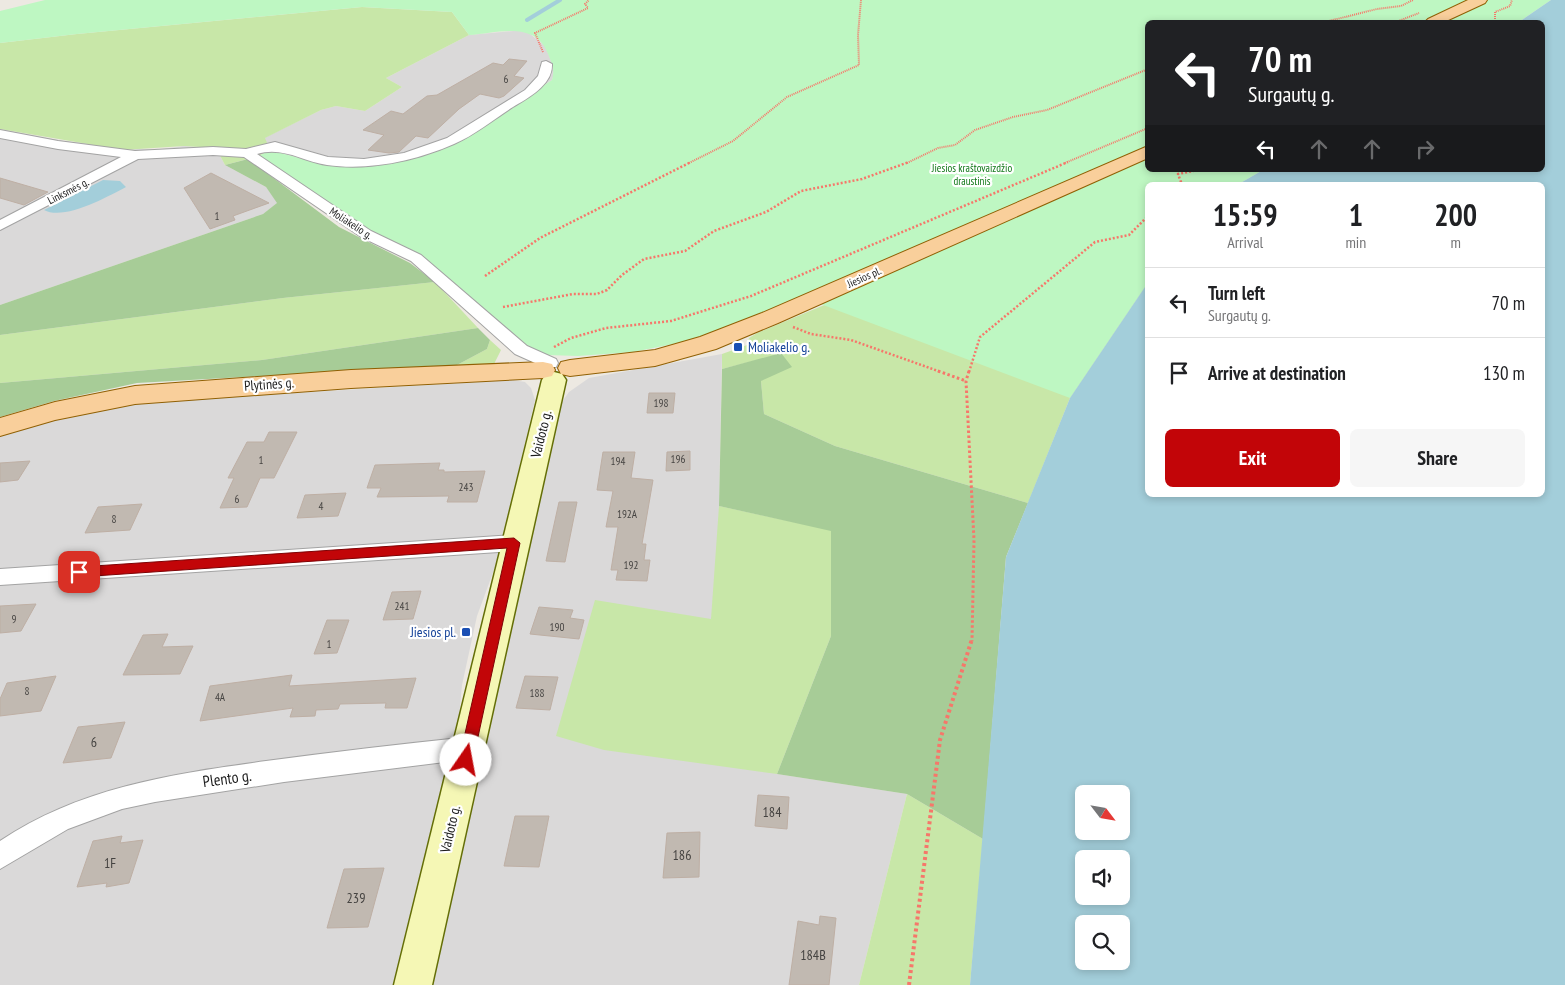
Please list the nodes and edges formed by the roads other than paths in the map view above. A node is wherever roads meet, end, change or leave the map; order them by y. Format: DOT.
graph roads {
  1 [pos="1480,0"];
  2 [pos="1437,20"];
  3 [pos="546,64"];
  4 [pos="0,134"];
  5 [pos="1145,151"];
  6 [pos="247,153"];
  7 [pos="135,156"];
  8 [pos="0,226"];
  9 [pos="550,368"];
  10 [pos="0,427"];
  11 [pos="514,543"];
  12 [pos="0,577"];
  13 [pos="469,748"];
  14 [pos="0,856"];
  15 [pos="413,985"];
  1 -- 2 [label="main road"];
  3 -- 6 [label="street"];
  4 -- 7 [label="street"];
  5 -- 9 [label="main road, Jiesios pl."];
  6 -- 7 [label="street"];
  6 -- 9 [label="street, Moliakelio g."];
  7 -- 8 [label="street, Linksmės g."];
  9 -- 10 [label="main road, Plytinės g."];
  9 -- 11 [label="main road, Vaidoto g."];
  11 -- 12 [label="street"];
  11 -- 13 [label="main road, Vaidoto g."];
  13 -- 14 [label="street, Plento g."];
  13 -- 15 [label="main road, Vaidoto g."];
}
